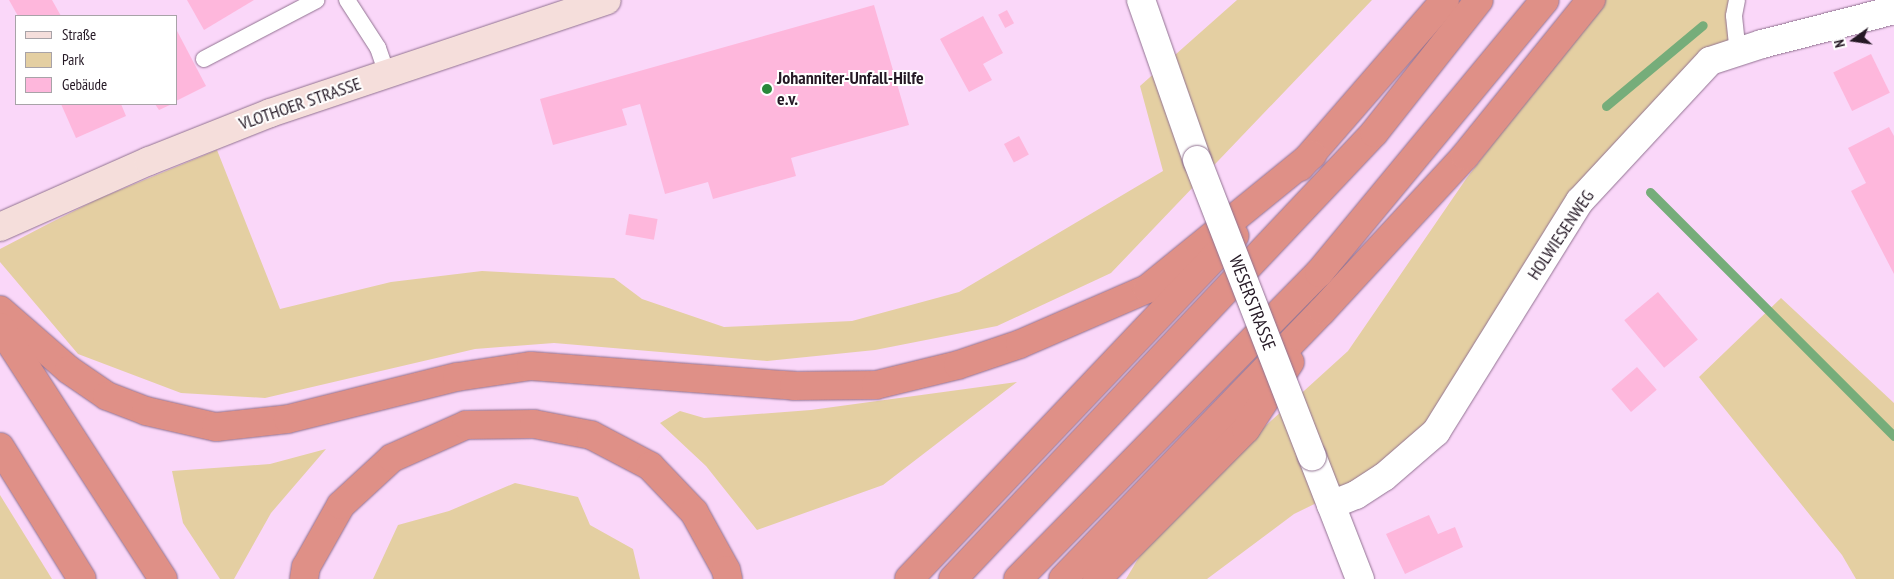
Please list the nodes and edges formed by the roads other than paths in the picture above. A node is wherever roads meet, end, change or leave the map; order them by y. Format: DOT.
graph roads {
  1 [pos="316,0"];
  2 [pos="607,0"];
  3 [pos="1135,0"];
  4 [pos="1445,0"];
  5 [pos="1479,0"];
  6 [pos="1545,0"];
  7 [pos="1590,0"];
  8 [pos="1736,0"];
  9 [pos="351,1"];
  10 [pos="565,6"];
  11 [pos="1894,10"];
  12 [pos="1145,13"];
  13 [pos="1738,52"];
  14 [pos="204,59"];
  15 [pos="387,74"];
  16 [pos="1312,155"];
  17 [pos="0,227"];
  18 [pos="0,310"];
  19 [pos="1322,312"];
  20 [pos="0,327"];
  21 [pos="0,447"];
  22 [pos="1331,505"];
  23 [pos="82,579"];
  24 [pos="163,579"];
  25 [pos="304,579"];
  26 [pos="728,579"];
  27 [pos="909,579"];
  28 [pos="953,579"];
  29 [pos="1018,579"];
  30 [pos="1063,579"];
  31 [pos="1097,579"];
  32 [pos="1360,579"];
  1 -- 14 [label="lane"];
  2 -- 10 [label="main road, VLOTHOER STRASSE"];
  3 -- 12 [label="street, WESERSTRASSE"];
  4 -- 16 [label="highway"];
  5 -- 28 [label="highway"];
  6 -- 29 [label="highway"];
  7 -- 19 [label="highway"];
  8 -- 13 [label="lane"];
  9 -- 15 [label="lane"];
  10 -- 15 [label="main road, VLOTHOER STRASSE"];
  11 -- 13 [label="street, HOLWIESENWEG"];
  12 -- 22 [label="street, WESERSTRASSE, bridge"];
  13 -- 22 [label="street, HOLWIESENWEG"];
  15 -- 17 [label="main road, VLOTHOER STRASSE"];
  16 -- 18 [label="highway"];
  16 -- 27 [label="highway"];
  19 -- 30 [label="highway"];
  19 -- 31 [label="highway"];
  20 -- 24 [label="highway"];
  21 -- 23 [label="highway"];
  22 -- 32 [label="street, WESERSTRASSE"];
  25 -- 26 [label="highway"];
}
